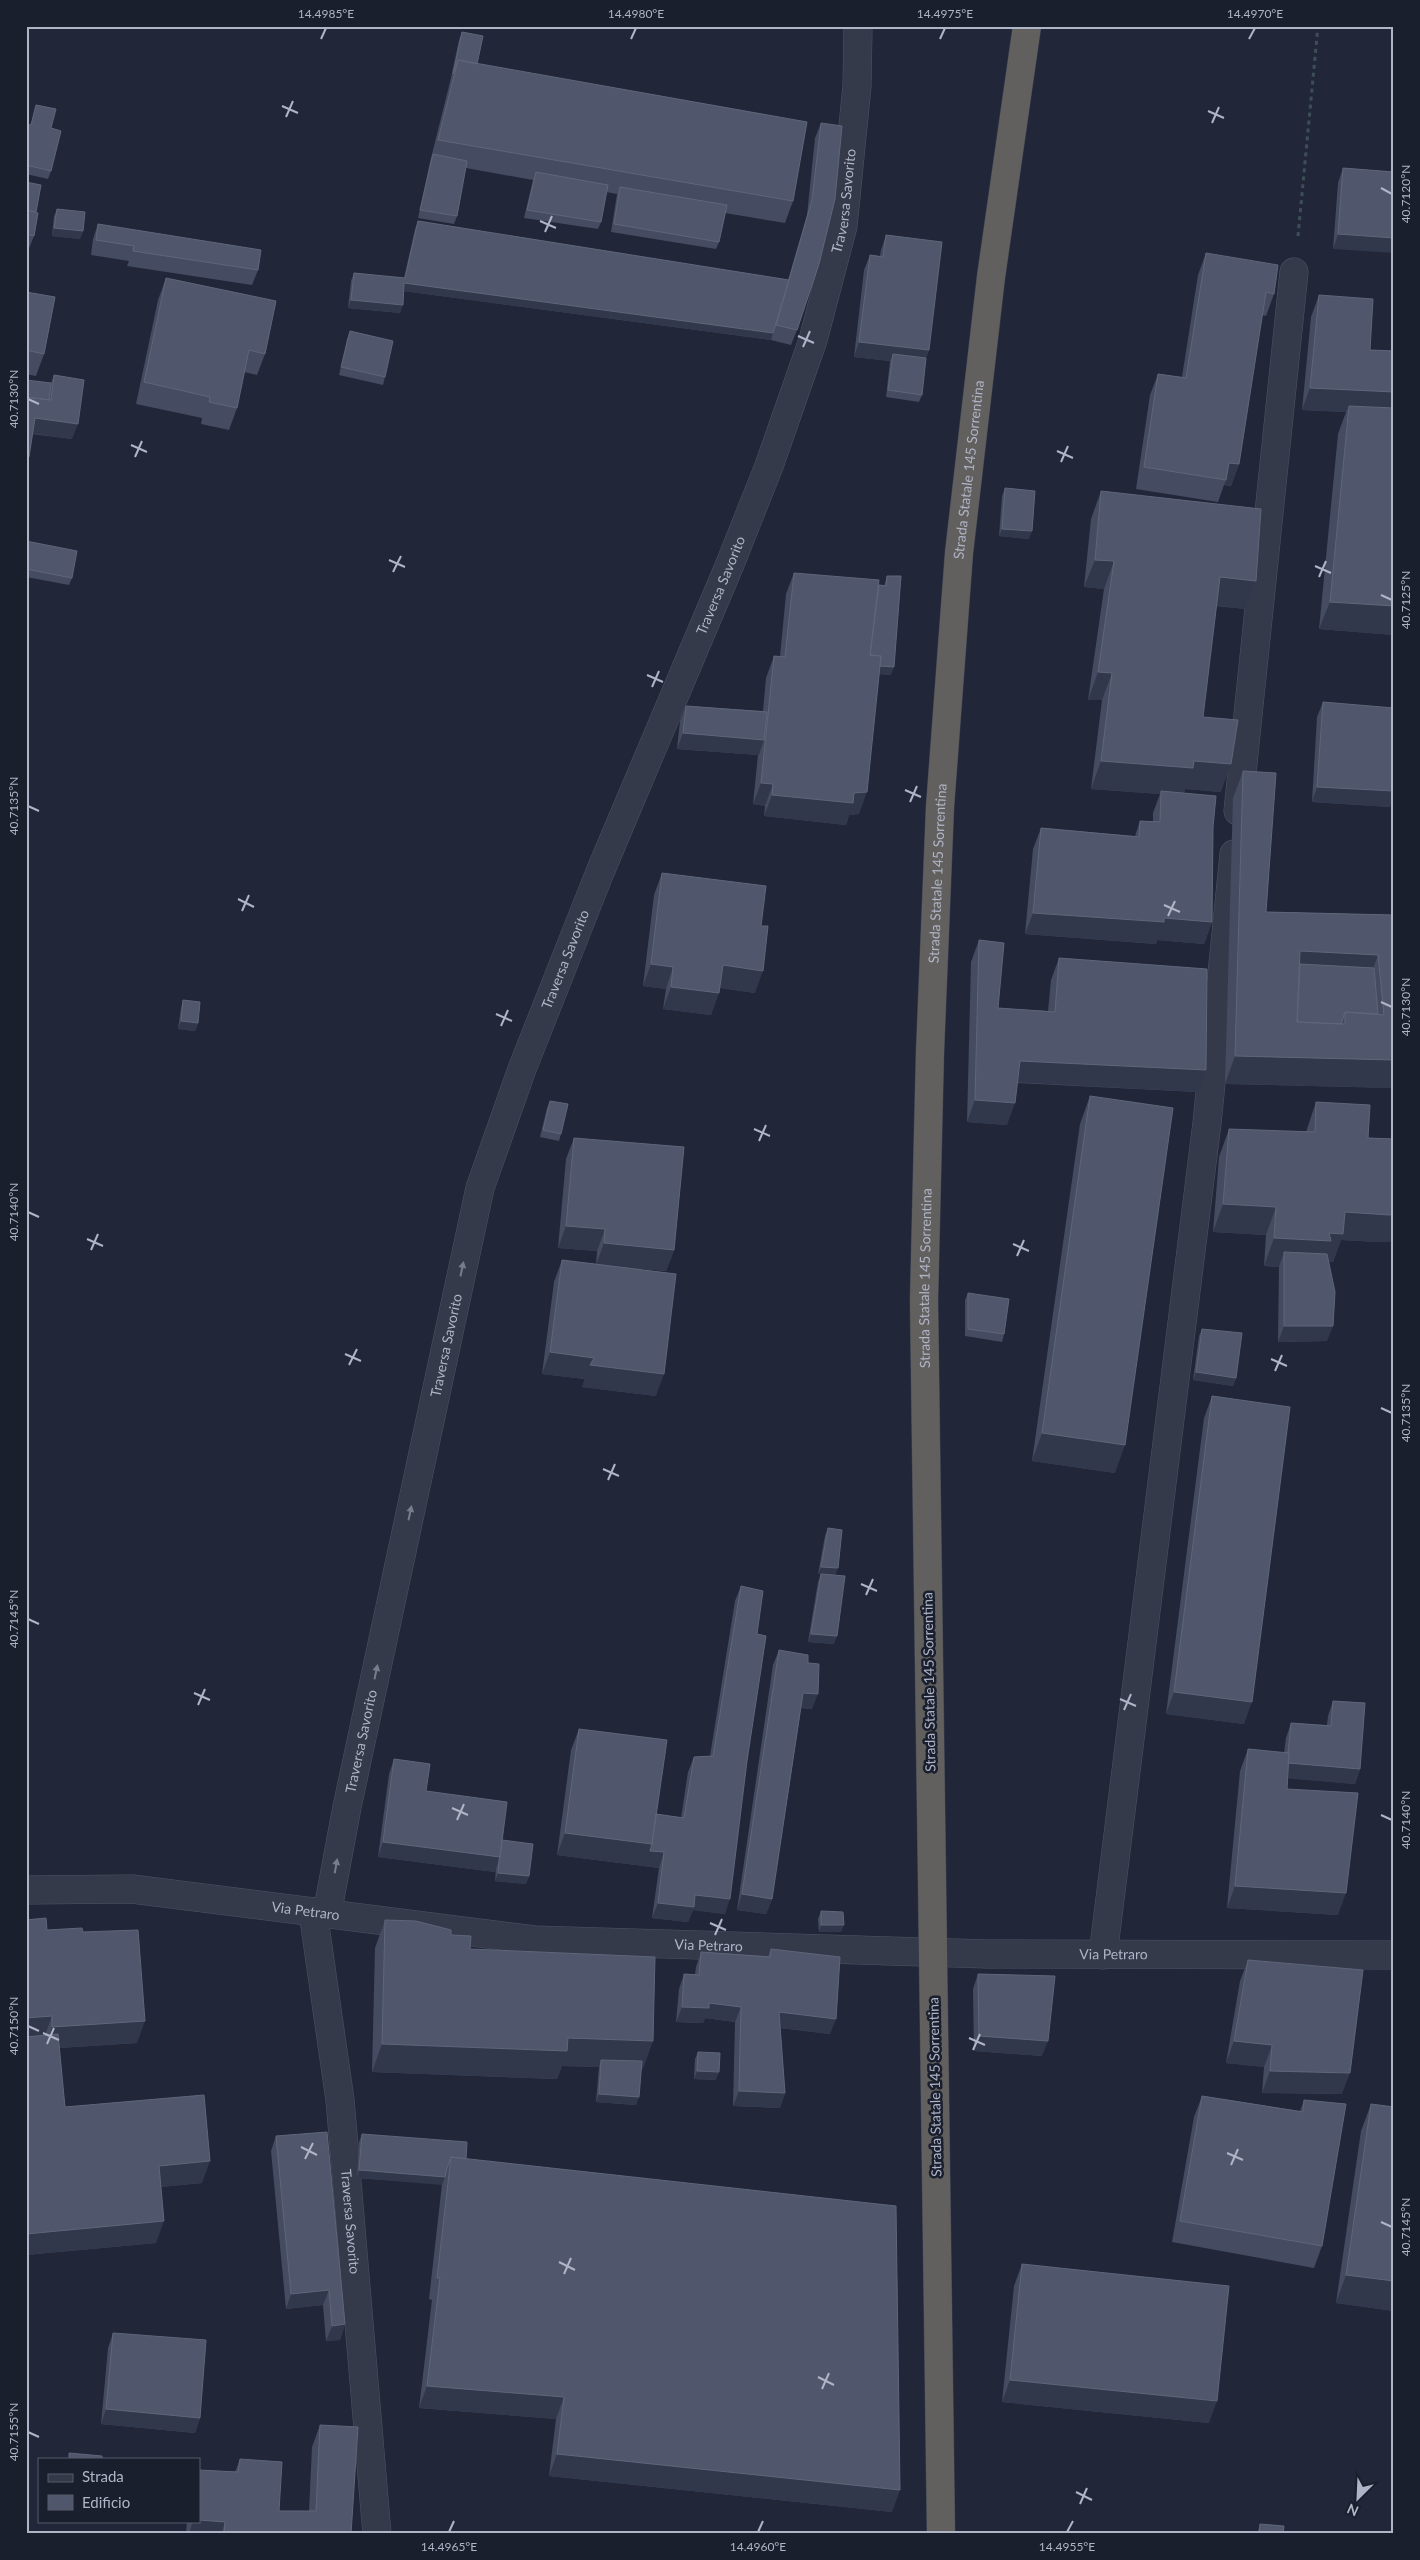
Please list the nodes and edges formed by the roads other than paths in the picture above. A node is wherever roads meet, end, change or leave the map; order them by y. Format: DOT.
graph roads {
  1 [pos="858,26"];
  2 [pos="1027,26"];
  3 [pos="1294,272"];
  4 [pos="26,1890"];
  5 [pos="320,1913"];
  6 [pos="1103,1955"];
  7 [pos="1394,1955"];
  8 [pos="378,2534"];
  9 [pos="941,2534"];
  5 -- 1 [label="street, Traversa Savorito, one-way"];
  2 -- 9 [label="highway, Strada Statale 145 Sorrentina, bridge"];
  3 -- 6 [label="street"];
  4 -- 5 [label="street, Via Petraro"];
  5 -- 6 [label="street, Via Petraro"];
  5 -- 8 [label="street, Traversa Savorito"];
  6 -- 7 [label="street, Via Petraro"];
}
